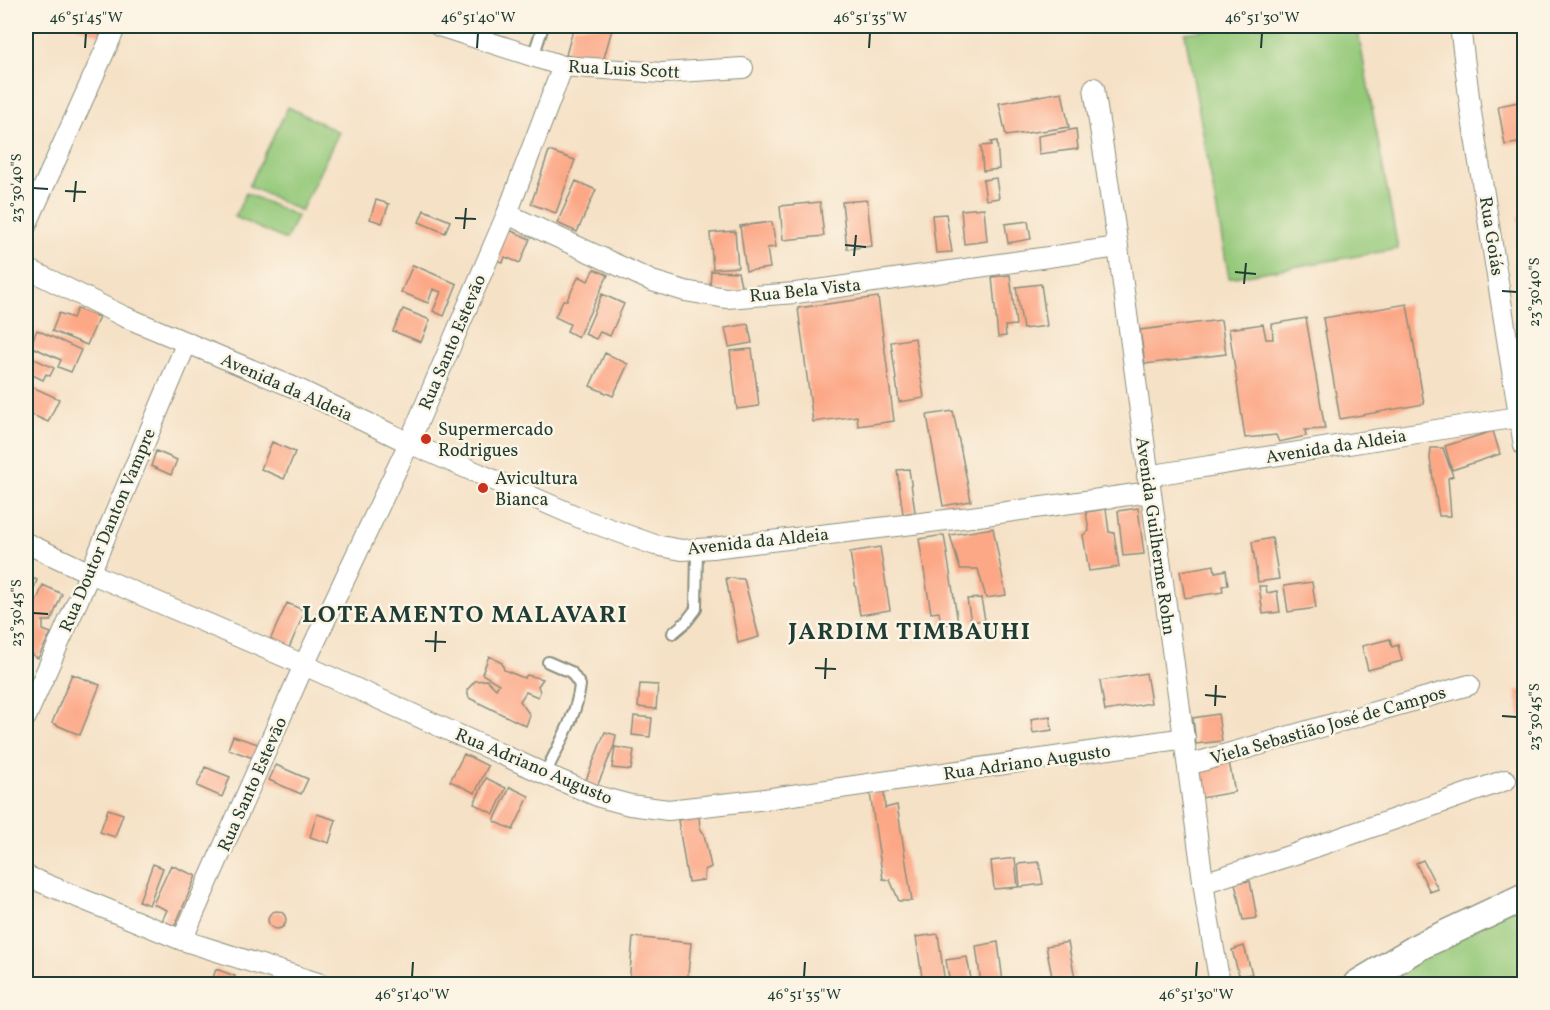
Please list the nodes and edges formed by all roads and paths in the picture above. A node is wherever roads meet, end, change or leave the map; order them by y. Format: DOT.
graph roads {
  1 [pos="116,26"];
  2 [pos="439,26"];
  3 [pos="543,26"];
  4 [pos="1460,26"];
  5 [pos="533,57"];
  6 [pos="563,66"];
  7 [pos="743,68"];
  8 [pos="1094,88"];
  9 [pos="507,214"];
  10 [pos="26,226"];
  11 [pos="1118,247"];
  12 [pos="26,268"];
  13 [pos="187,342"];
  14 [pos="1522,417"];
  15 [pos="409,443"];
  16 [pos="1524,446"];
  17 [pos="1149,484"];
  18 [pos="26,543"];
  19 [pos="697,549"];
  20 [pos="90,573"];
  21 [pos="673,633"];
  22 [pos="548,662"];
  23 [pos="304,665"];
  24 [pos="1469,686"];
  25 [pos="26,717"];
  26 [pos="1185,738"];
  27 [pos="1188,765"];
  28 [pos="545,774"];
  29 [pos="1506,780"];
  30 [pos="26,876"];
  31 [pos="1203,883"];
  32 [pos="1524,897"];
  33 [pos="182,940"];
  34 [pos="321,984"];
  35 [pos="1213,984"];
  36 [pos="1358,984"];
  1 -- 10 [label="street"];
  2 -- 5 [label="street, Rua Luis Scott"];
  3 -- 5 [label="lane"];
  4 -- 14 [label="street, Rua Goiás"];
  5 -- 6 [label="street, Rua Luis Scott"];
  6 -- 7 [label="street, Rua Luis Scott"];
  6 -- 9 [label="street, Rua Santo Estevão"];
  8 -- 11 [label="street, Avenida Guilherme Rohn"];
  9 -- 11 [label="street, Rua Bela Vista"];
  9 -- 15 [label="street, Rua Santo Estevão"];
  11 -- 17 [label="street, Avenida Guilherme Rohn"];
  12 -- 13 [label="street, Avenida da Aldeia"];
  13 -- 15 [label="street, Avenida da Aldeia"];
  13 -- 20 [label="street, Rua Doutor Danton Vampre"];
  14 -- 16 [label="street, Rua Goiás"];
  14 -- 17 [label="street, Avenida da Aldeia"];
  15 -- 19 [label="street, Avenida da Aldeia"];
  15 -- 23 [label="street, Rua Santo Estevão"];
  17 -- 19 [label="street, Avenida da Aldeia"];
  17 -- 26 [label="street, Avenida Guilherme Rohn"];
  18 -- 20 [label="street, Rua Adriano Augusto"];
  19 -- 21 [label="lane"];
  20 -- 23 [label="street, Rua Adriano Augusto"];
  20 -- 25 [label="street, Rua Doutor Danton Vampre"];
  22 -- 28 [label="lane"];
  23 -- 28 [label="street, Rua Adriano Augusto"];
  23 -- 33 [label="street, Rua Santo Estevão"];
  24 -- 27 [label="street, Viela Sebastião José de Campos"];
  26 -- 27 [label="street, Avenida Guilherme Rohn"];
  26 -- 28 [label="street, Rua Adriano Augusto"];
  27 -- 31 [label="street, Avenida Guilherme Rohn"];
  29 -- 31 [label="street"];
  30 -- 33 [label="street"];
  31 -- 35 [label="street, Avenida Guilherme Rohn"];
  32 -- 36 [label="street"];
  33 -- 34 [label="street"];
}
